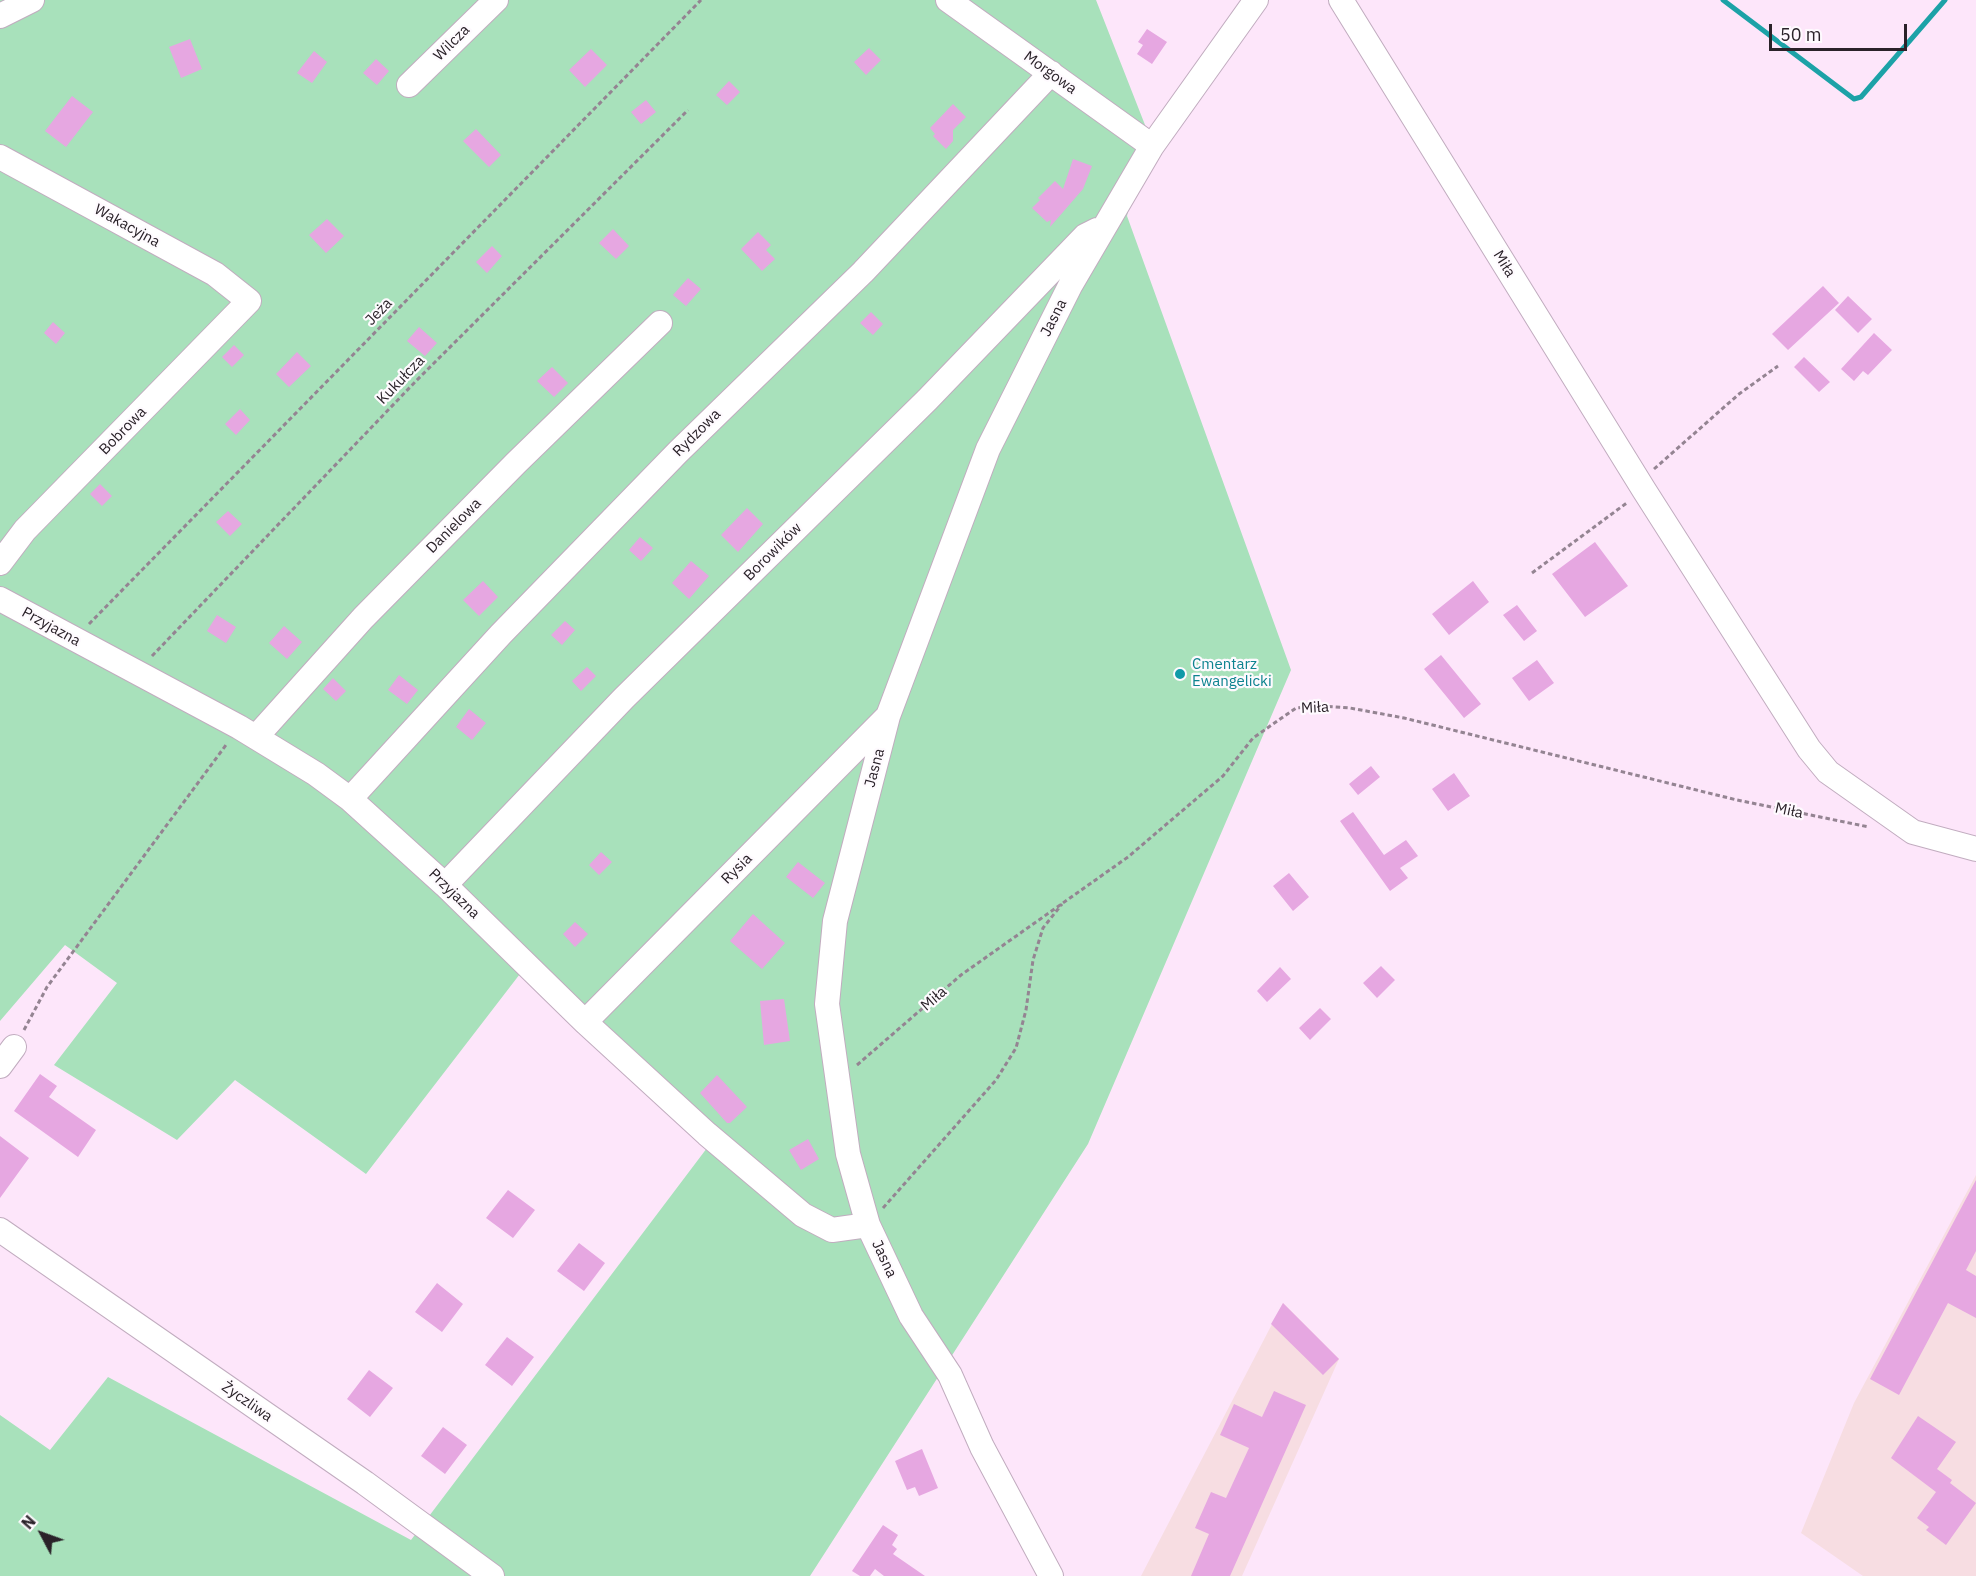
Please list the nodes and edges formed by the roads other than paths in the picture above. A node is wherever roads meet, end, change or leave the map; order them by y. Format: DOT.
graph roads {
  1 [pos="32,0"];
  2 [pos="495,0"];
  3 [pos="948,0"];
  4 [pos="1256,0"];
  5 [pos="1341,0"];
  6 [pos="0,16"];
  7 [pos="1051,74"];
  8 [pos="409,85"];
  9 [pos="1152,146"];
  10 [pos="0,157"];
  11 [pos="1105,226"];
  12 [pos="249,301"];
  13 [pos="660,323"];
  14 [pos="0,563"];
  15 [pos="0,599"];
  16 [pos="888,716"];
  17 [pos="248,732"];
  18 [pos="350,799"];
  19 [pos="1976,849"];
  20 [pos="445,885"];
  21 [pos="585,1022"];
  22 [pos="868,1225"];
  23 [pos="0,1230"];
  24 [pos="492,1576"];
  25 [pos="1051,1576"];
  1 -- 6 [label="street"];
  2 -- 8 [label="street, Wilcza"];
  3 -- 7 [label="street, Morgowa"];
  4 -- 9 [label="street, Jasna"];
  5 -- 19 [label="street, Miła"];
  7 -- 9 [label="street, Morgowa"];
  7 -- 18 [label="street, Rydzowa"];
  9 -- 11 [label="street, Jasna"];
  10 -- 12 [label="street, Wakacyjna"];
  11 -- 16 [label="street, Jasna"];
  11 -- 20 [label="street, Borowików"];
  12 -- 14 [label="street, Bobrowa"];
  13 -- 17 [label="street, Danielowa"];
  15 -- 17 [label="street, Przyjazna"];
  16 -- 21 [label="street, Rysia"];
  16 -- 22 [label="street, Jasna"];
  17 -- 18 [label="street, Przyjazna"];
  18 -- 20 [label="street, Przyjazna"];
  20 -- 21 [label="street, Przyjazna"];
  21 -- 22 [label="street, Przyjazna"];
  22 -- 25 [label="street, Jasna"];
  23 -- 24 [label="street, Życzliwa"];
}
